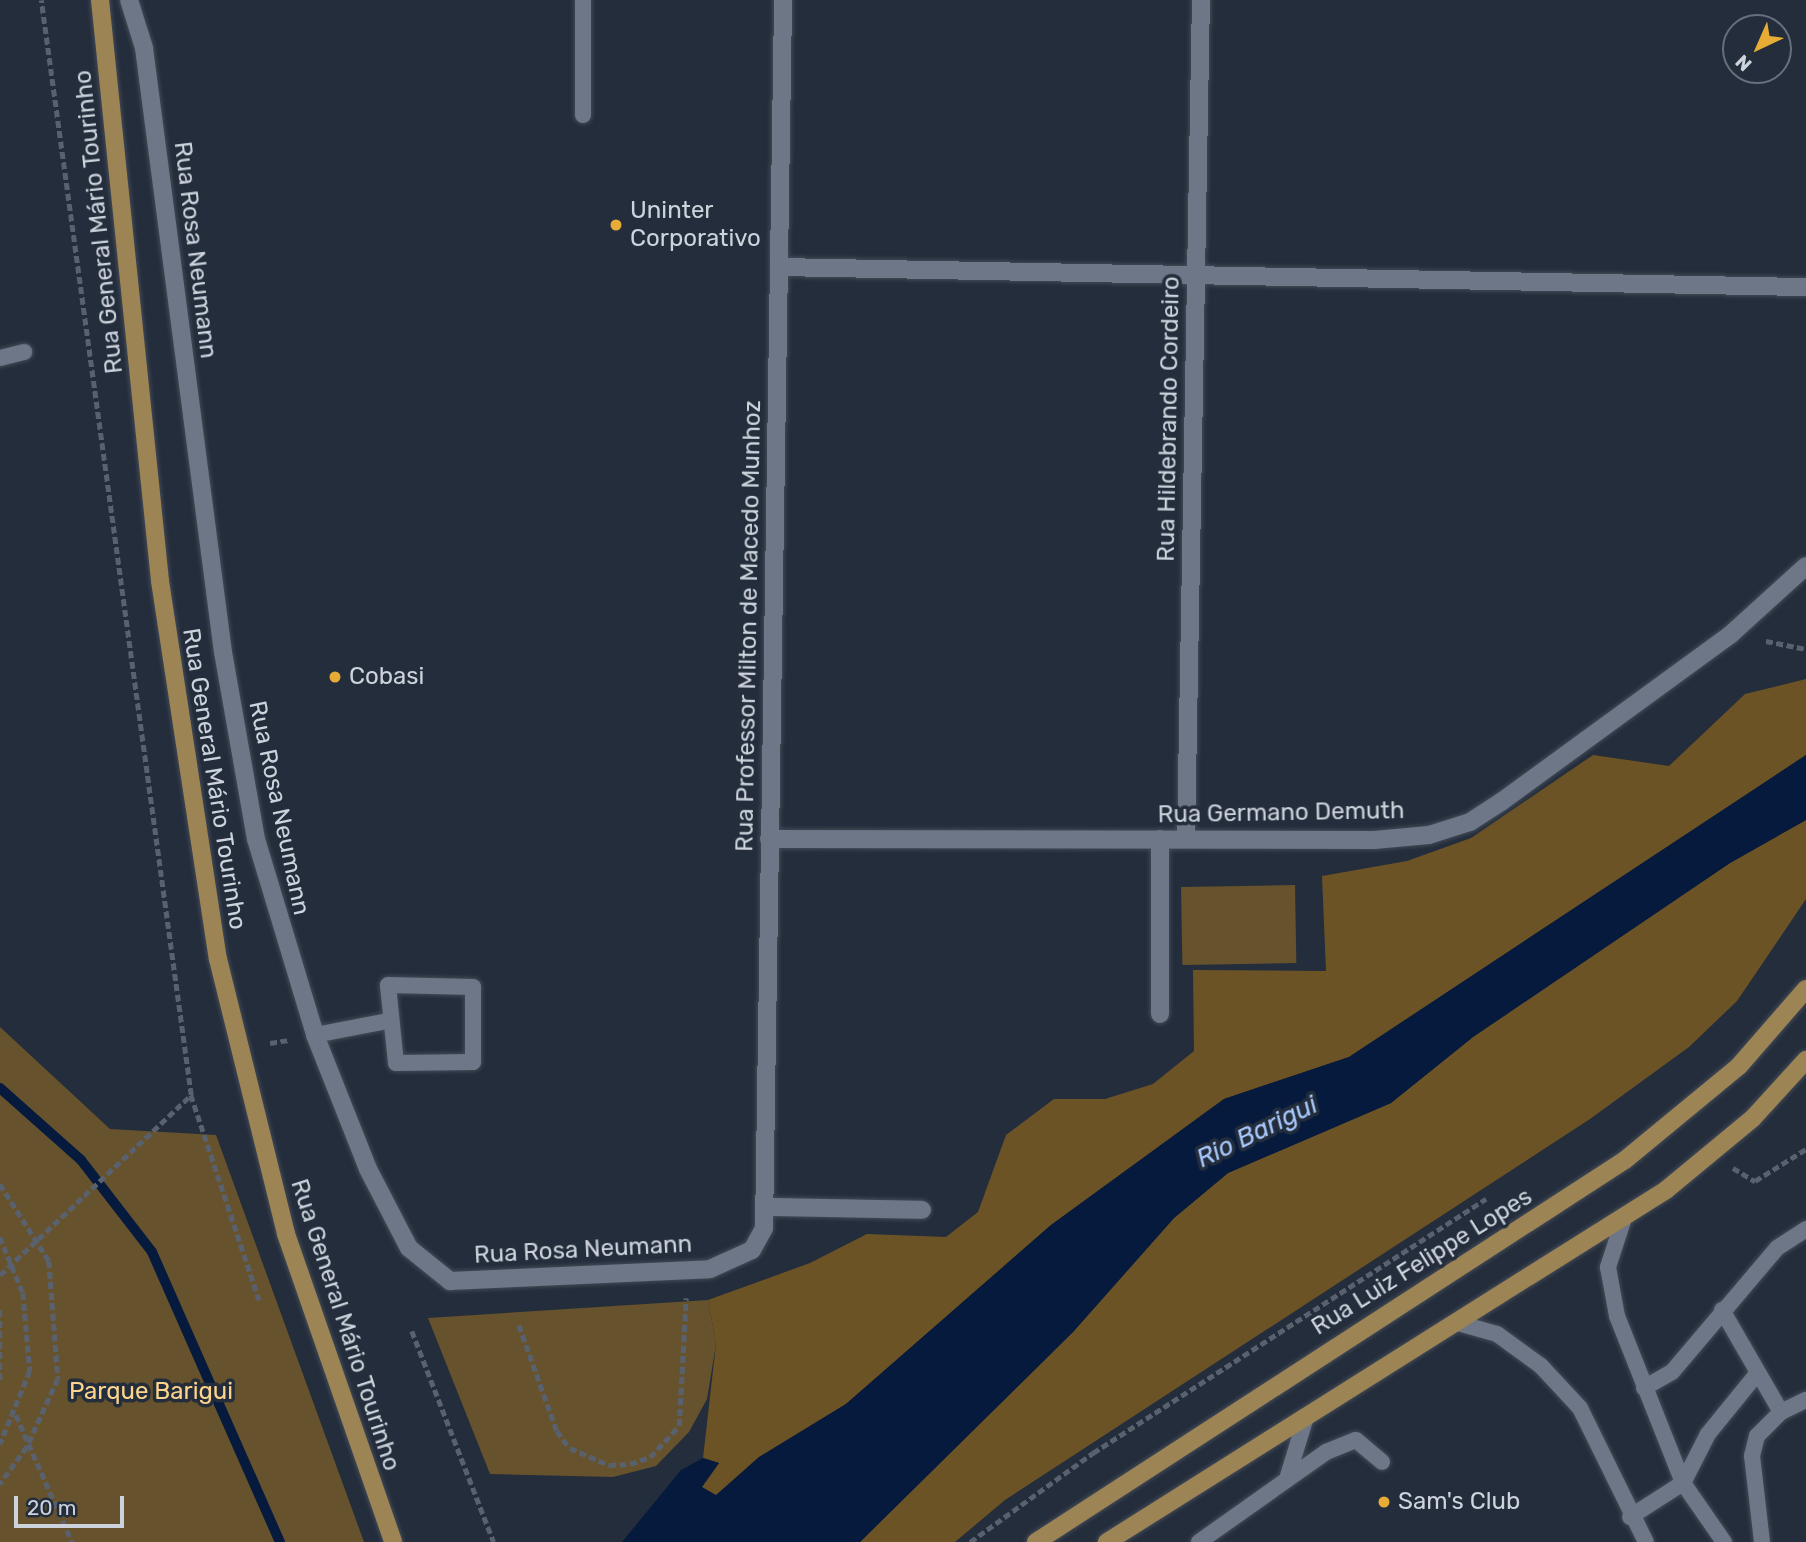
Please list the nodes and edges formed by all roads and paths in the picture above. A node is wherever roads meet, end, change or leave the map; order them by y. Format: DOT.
graph roads {
  1 [pos="41,0"];
  2 [pos="100,0"];
  3 [pos="129,0"];
  4 [pos="583,0"];
  5 [pos="783,0"];
  6 [pos="1201,0"];
  7 [pos="583,115"];
  8 [pos="779,267"];
  9 [pos="1196,275"];
  10 [pos="1806,287"];
  11 [pos="24,352"];
  12 [pos="0,358"];
  13 [pos="1806,566"];
  14 [pos="1806,641"];
  15 [pos="1801,649"];
  16 [pos="769,839"];
  17 [pos="1160,839"];
  18 [pos="1186,839"];
  19 [pos="1806,989"];
  20 [pos="1160,1014"];
  21 [pos="388,1021"];
  22 [pos="315,1035"];
  23 [pos="1806,1060"];
  24 [pos="191,1095"];
  25 [pos="1806,1149"];
  26 [pos="1711,1155"];
  27 [pos="0,1184"];
  28 [pos="1486,1199"];
  29 [pos="770,1207"];
  30 [pos="922,1210"];
  31 [pos="1625,1219"];
  32 [pos="1806,1229"];
  33 [pos="0,1237"];
  34 [pos="39,1238"];
  35 [pos="752,1250"];
  36 [pos="13,1262"];
  37 [pos="0,1275"];
  38 [pos="259,1300"];
  39 [pos="686,1301"];
  40 [pos="0,1310"];
  41 [pos="1722,1310"];
  42 [pos="1458,1323"];
  43 [pos="519,1325"];
  44 [pos="412,1331"];
  45 [pos="1756,1375"];
  46 [pos="0,1381"];
  47 [pos="1644,1388"];
  48 [pos="1806,1400"];
  49 [pos="1781,1412"];
  50 [pos="15,1414"];
  51 [pos="1304,1420"];
  52 [pos="0,1444"];
  53 [pos="27,1447"];
  54 [pos="1382,1462"];
  55 [pos="1287,1479"];
  56 [pos="1683,1483"];
  57 [pos="0,1484"];
  58 [pos="1630,1517"];
  59 [pos="72,1542"];
  60 [pos="393,1542"];
  61 [pos="494,1542"];
  62 [pos="970,1542"];
  63 [pos="1036,1542"];
  64 [pos="1107,1542"];
  65 [pos="1199,1542"];
  66 [pos="1646,1542"];
  67 [pos="1724,1542"];
  68 [pos="1762,1542"];
  1 -- 24 [label="path"];
  2 -- 60 [label="main road, Rua General Mário Tourinho"];
  3 -- 22 [label="street, Rua Rosa Neumann"];
  4 -- 7 [label="lane"];
  5 -- 8 [label="street, Rua Professor Milton de Macedo Munhoz"];
  6 -- 9 [label="street, Rua Hildebrando Cordeiro"];
  8 -- 9 [label="street"];
  8 -- 16 [label="street, Rua Professor Milton de Macedo Munhoz"];
  9 -- 10 [label="street"];
  9 -- 18 [label="street, Rua Hildebrando Cordeiro"];
  11 -- 12 [label="lane"];
  13 -- 18 [label="street, Rua Germano Demuth"];
  14 -- 15 [label="path"];
  16 -- 17 [label="street, Rua Germano Demuth"];
  16 -- 29 [label="street, Rua Professor Milton de Macedo Munhoz"];
  17 -- 18 [label="street, Rua Germano Demuth"];
  17 -- 20 [label="street"];
  19 -- 63 [label="main road, Rua Luiz Felippe Lopes"];
  21 -- 21 [label="lane"];
  21 -- 22 [label="lane"];
  22 -- 35 [label="street, Rua Rosa Neumann"];
  23 -- 26 [label="main road"];
  24 -- 34 [label="path"];
  24 -- 38 [label="path"];
  25 -- 26 [label="path"];
  26 -- 31 [label="main road"];
  27 -- 34 [label="path"];
  28 -- 62 [label="path"];
  29 -- 30 [label="street"];
  29 -- 35 [label="street, Rua Professor Milton de Macedo Munhoz"];
  31 -- 42 [label="main road"];
  31 -- 47 [label="lane"];
  32 -- 41 [label="lane"];
  33 -- 36 [label="path"];
  34 -- 36 [label="path"];
  34 -- 53 [label="path"];
  36 -- 37 [label="path"];
  36 -- 50 [label="path"];
  39 -- 43 [label="path"];
  40 -- 46 [label="path"];
  41 -- 45 [label="lane"];
  41 -- 47 [label="lane"];
  42 -- 51 [label="main road"];
  42 -- 58 [label="lane"];
  44 -- 61 [label="path"];
  45 -- 49 [label="lane"];
  45 -- 56 [label="lane"];
  47 -- 56 [label="lane"];
  48 -- 49 [label="lane"];
  49 -- 68 [label="lane"];
  50 -- 52 [label="path"];
  50 -- 53 [label="path"];
  51 -- 55 [label="lane"];
  51 -- 64 [label="main road"];
  53 -- 57 [label="path"];
  53 -- 59 [label="path"];
  54 -- 55 [label="lane"];
  55 -- 65 [label="lane"];
  56 -- 58 [label="lane"];
  56 -- 67 [label="lane"];
  58 -- 66 [label="lane"];
}
